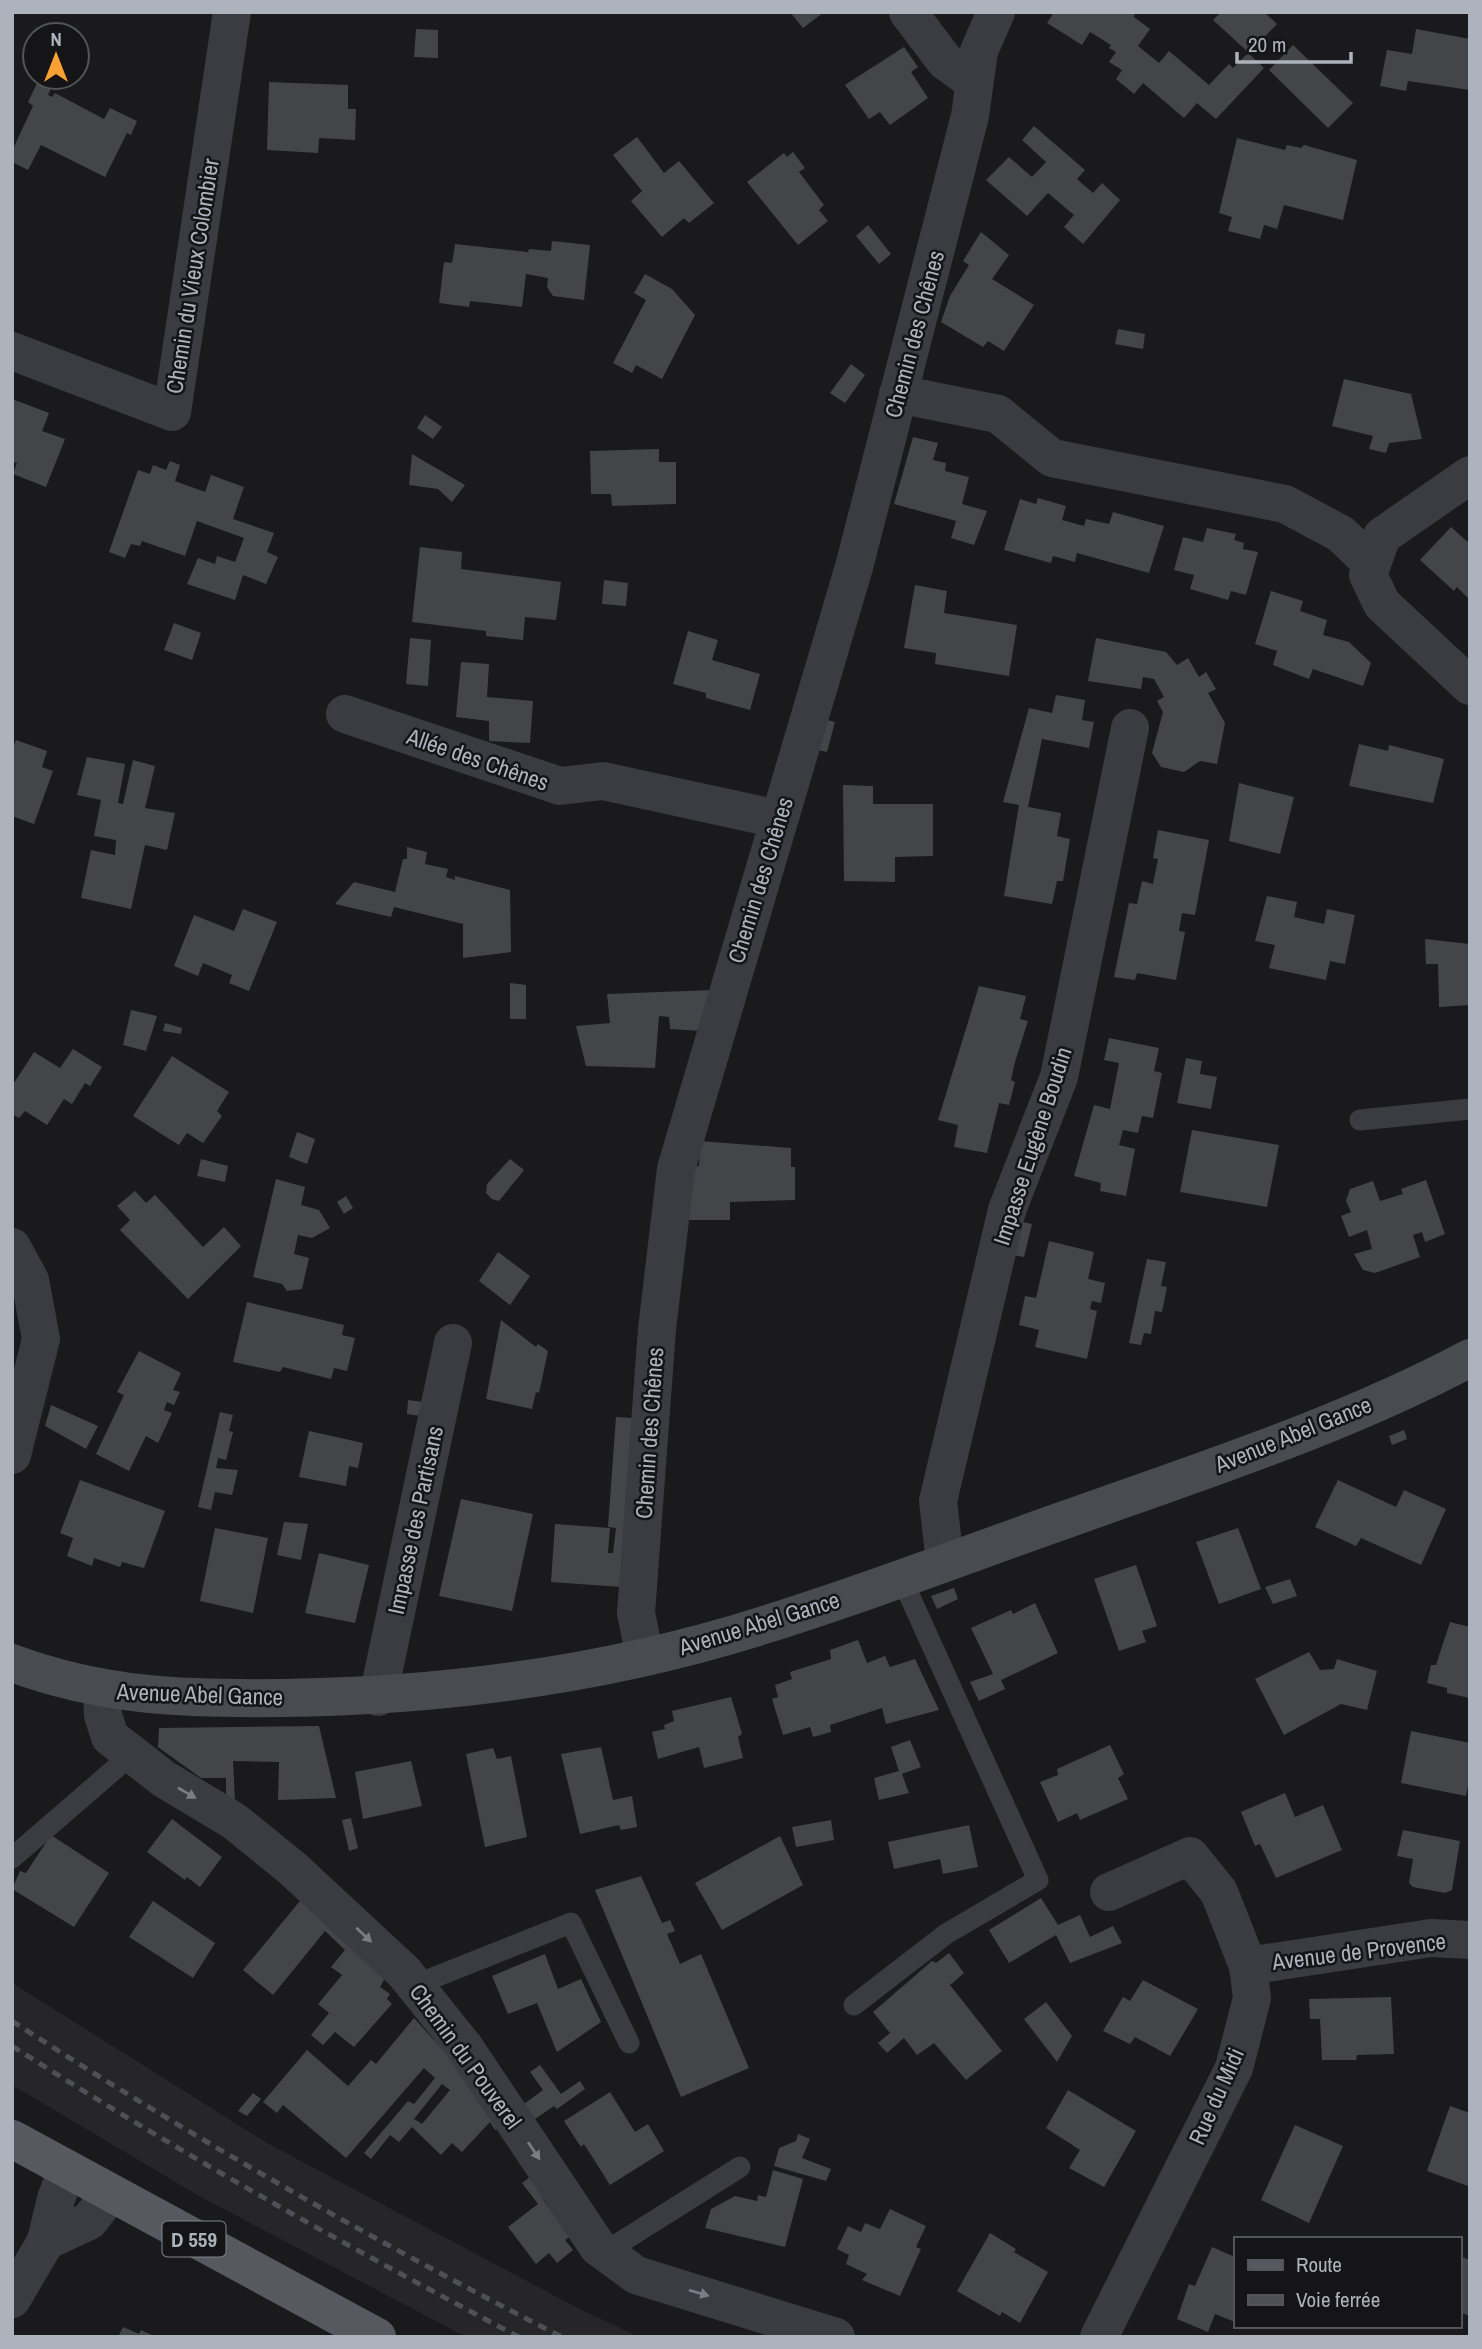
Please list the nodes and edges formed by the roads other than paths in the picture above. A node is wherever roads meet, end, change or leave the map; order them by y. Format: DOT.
graph roads {
  1 [pos="232,12"];
  2 [pos="908,12"];
  3 [pos="996,12"];
  4 [pos="972,99"];
  5 [pos="12,351"];
  6 [pos="898,394"];
  7 [pos="1470,475"];
  8 [pos="1372,564"];
  9 [pos="1470,686"];
  10 [pos="345,714"];
  11 [pos="1129,728"];
  12 [pos="778,819"];
  13 [pos="1470,1109"];
  14 [pos="1360,1120"];
  15 [pos="12,1247"];
  16 [pos="453,1343"];
  17 [pos="1470,1358"];
  18 [pos="12,1455"];
  19 [pos="945,1562"];
  20 [pos="901,1577"];
  21 [pos="645,1657"];
  22 [pos="12,1663"];
  23 [pos="102,1690"];
  24 [pos="377,1697"];
  25 [pos="131,1755"];
  26 [pos="12,1858"];
  27 [pos="1109,1892"];
  28 [pos="1470,1940"];
  29 [pos="1248,1966"];
  30 [pos="415,1985"];
  31 [pos="854,2005"];
  32 [pos="629,2043"];
  33 [pos="12,2138"];
  34 [pos="740,2167"];
  35 [pos="67,2169"];
  36 [pos="110,2194"];
  37 [pos="46,2241"];
  38 [pos="604,2252"];
  39 [pos="12,2299"];
  40 [pos="377,2337"];
  41 [pos="836,2337"];
  42 [pos="1099,2337"];
  1 -- 5 [label="street, Chemin du Vieux Colombier"];
  2 -- 4 [label="street"];
  3 -- 4 [label="street, Chemin des Chênes"];
  4 -- 6 [label="street, Chemin des Chênes"];
  6 -- 8 [label="street"];
  6 -- 12 [label="street, Chemin des Chênes"];
  7 -- 8 [label="street"];
  8 -- 9 [label="street"];
  10 -- 12 [label="street, Allée des Chênes"];
  11 -- 19 [label="street, Impasse Eugène Boudin"];
  12 -- 21 [label="street, Chemin des Chênes"];
  13 -- 14 [label="lane"];
  15 -- 18 [label="street"];
  16 -- 24 [label="street, Impasse des Partisans"];
  17 -- 19 [label="main road, Avenue Abel Gance"];
  19 -- 20 [label="main road, Avenue Abel Gance"];
  20 -- 21 [label="main road, Avenue Abel Gance"];
  20 -- 31 [label="lane"];
  21 -- 24 [label="main road, Avenue Abel Gance"];
  22 -- 23 [label="main road, Avenue Abel Gance"];
  23 -- 24 [label="main road, Avenue Abel Gance"];
  23 -- 25 [label="street, Chemin du Pouverel"];
  25 -- 26 [label="lane"];
  25 -- 30 [label="street, Chemin du Pouverel, one-way"];
  27 -- 29 [label="street, Rue du Midi"];
  28 -- 29 [label="street, Avenue de Provence"];
  29 -- 42 [label="street, Rue du Midi"];
  30 -- 32 [label="lane"];
  30 -- 38 [label="street, Chemin du Pouverel, one-way"];
  33 -- 35 [label="main road, D 559"];
  34 -- 38 [label="lane"];
  35 -- 36 [label="main road, D 559"];
  35 -- 37 [label="street"];
  36 -- 37 [label="street"];
  36 -- 40 [label="main road, D 559"];
  37 -- 39 [label="street"];
  38 -- 41 [label="street, Chemin du Pouverel, one-way"];
}
